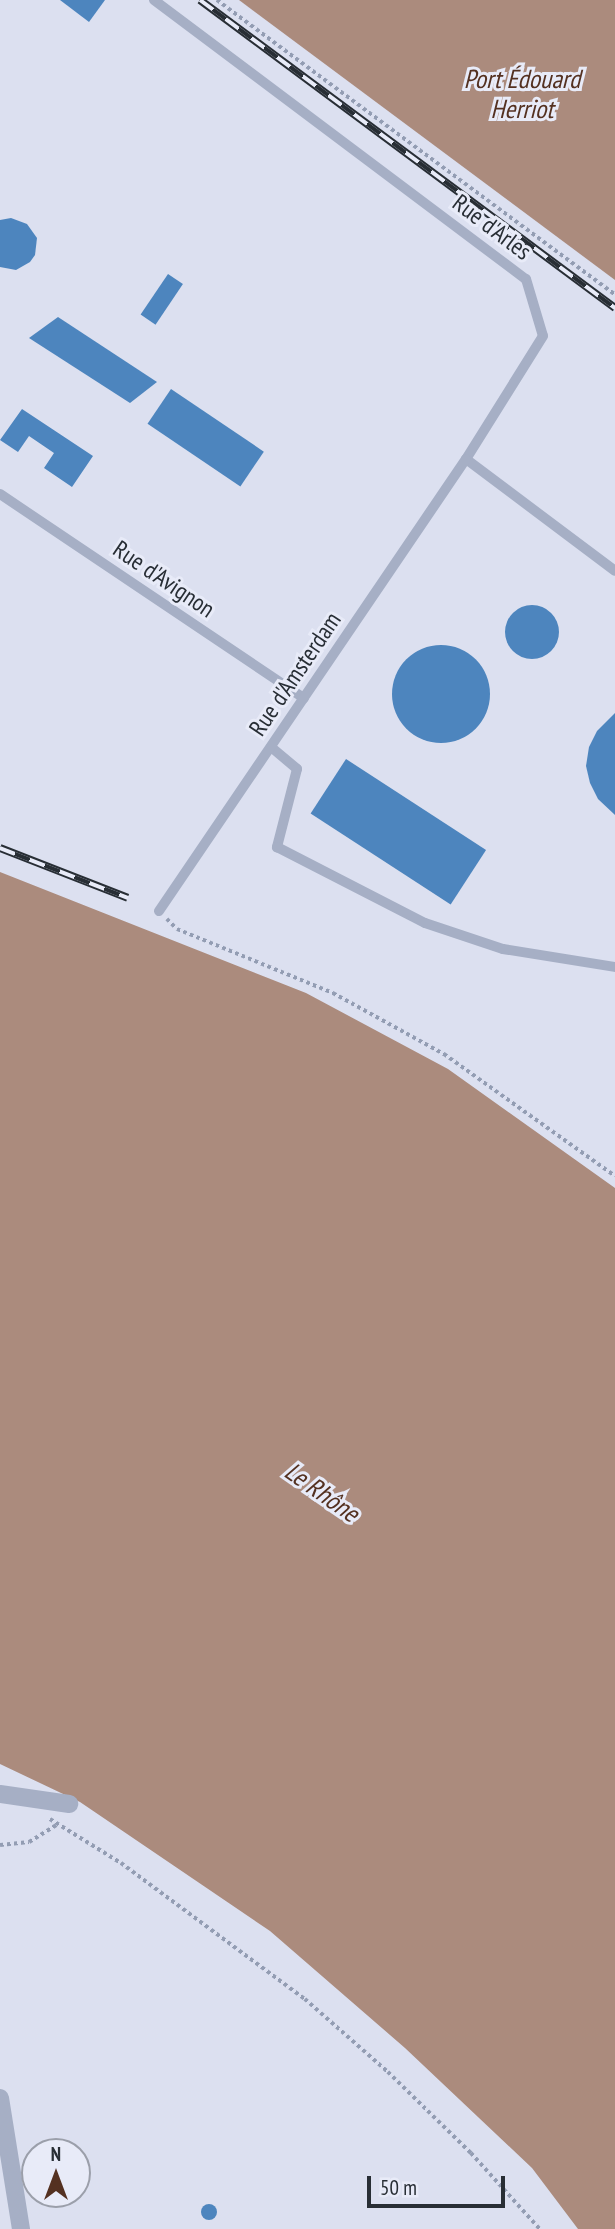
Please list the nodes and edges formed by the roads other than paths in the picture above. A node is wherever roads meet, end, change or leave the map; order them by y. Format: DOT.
graph roads {
  1 [pos="154,0"];
  2 [pos="466,459"];
  3 [pos="0,494"];
  4 [pos="615,571"];
  5 [pos="304,698"];
  6 [pos="271,747"];
  7 [pos="159,911"];
  8 [pos="615,967"];
  9 [pos="0,1794"];
  10 [pos="69,1804"];
  11 [pos="0,2098"];
  12 [pos="21,2229"];
  1 -- 2 [label="lane, Rue d'Arles"];
  2 -- 4 [label="lane"];
  2 -- 5 [label="lane, Rue d'Amsterdam"];
  3 -- 5 [label="lane, Rue d'Avignon"];
  5 -- 6 [label="lane, Rue d'Amsterdam"];
  6 -- 7 [label="lane, Rue d'Amsterdam"];
  6 -- 8 [label="lane"];
  9 -- 10 [label="street"];
  11 -- 12 [label="street"];
}
